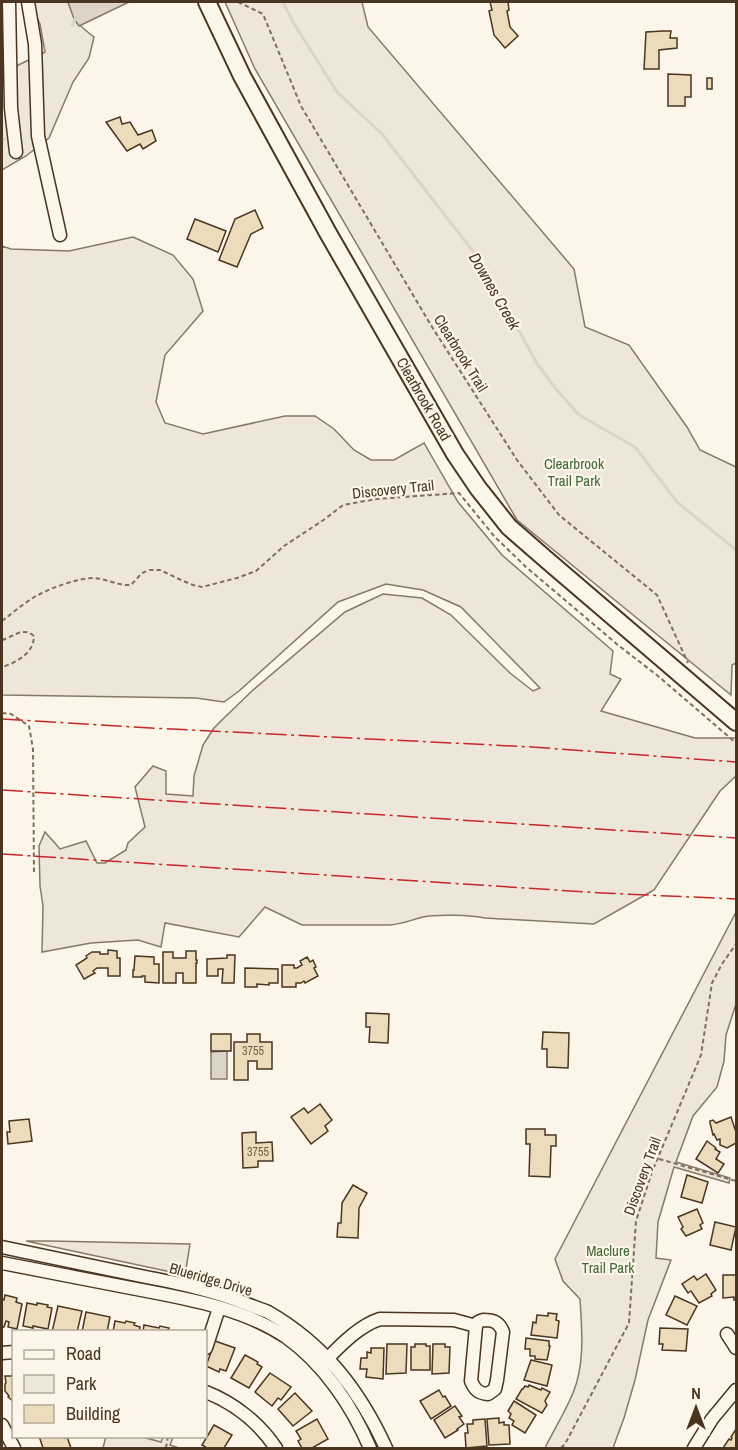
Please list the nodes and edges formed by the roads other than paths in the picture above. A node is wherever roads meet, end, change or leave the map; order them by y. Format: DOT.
graph roads {
  1 [pos="9,2"];
  2 [pos="28,2"];
  3 [pos="207,2"];
  4 [pos="16,152"];
  5 [pos="60,235"];
  6 [pos="736,722"];
  7 [pos="2,1247"];
  8 [pos="2,1263"];
  9 [pos="219,1308"];
  10 [pos="476,1326"];
  11 [pos="727,1334"];
  12 [pos="207,1345"];
  13 [pos="736,1348"];
  14 [pos="324,1362"];
  15 [pos="736,1390"];
  16 [pos="207,1392"];
  17 [pos="2,1425"];
  18 [pos="14,1449"];
  19 [pos="276,1449"];
  20 [pos="370,1449"];
  21 [pos="386,1449"];
  22 [pos="694,1449"];
  1 -- 4 [label="street"];
  2 -- 5 [label="street"];
  3 -- 6 [label="main road, Clearbrook Road"];
  7 -- 14 [label="street, Blueridge Drive"];
  8 -- 9 [label="street, Blueridge Drive"];
  9 -- 12 [label="street"];
  9 -- 14 [label="street, Blueridge Drive"];
  10 -- 10 [label="street"];
  10 -- 14 [label="street"];
  11 -- 13 [label="street"];
  14 -- 20 [label="street, Blueridge Drive"];
  14 -- 21 [label="street, Blueridge Drive"];
  15 -- 22 [label="street"];
  16 -- 19 [label="street"];
  17 -- 18 [label="street"];
}
